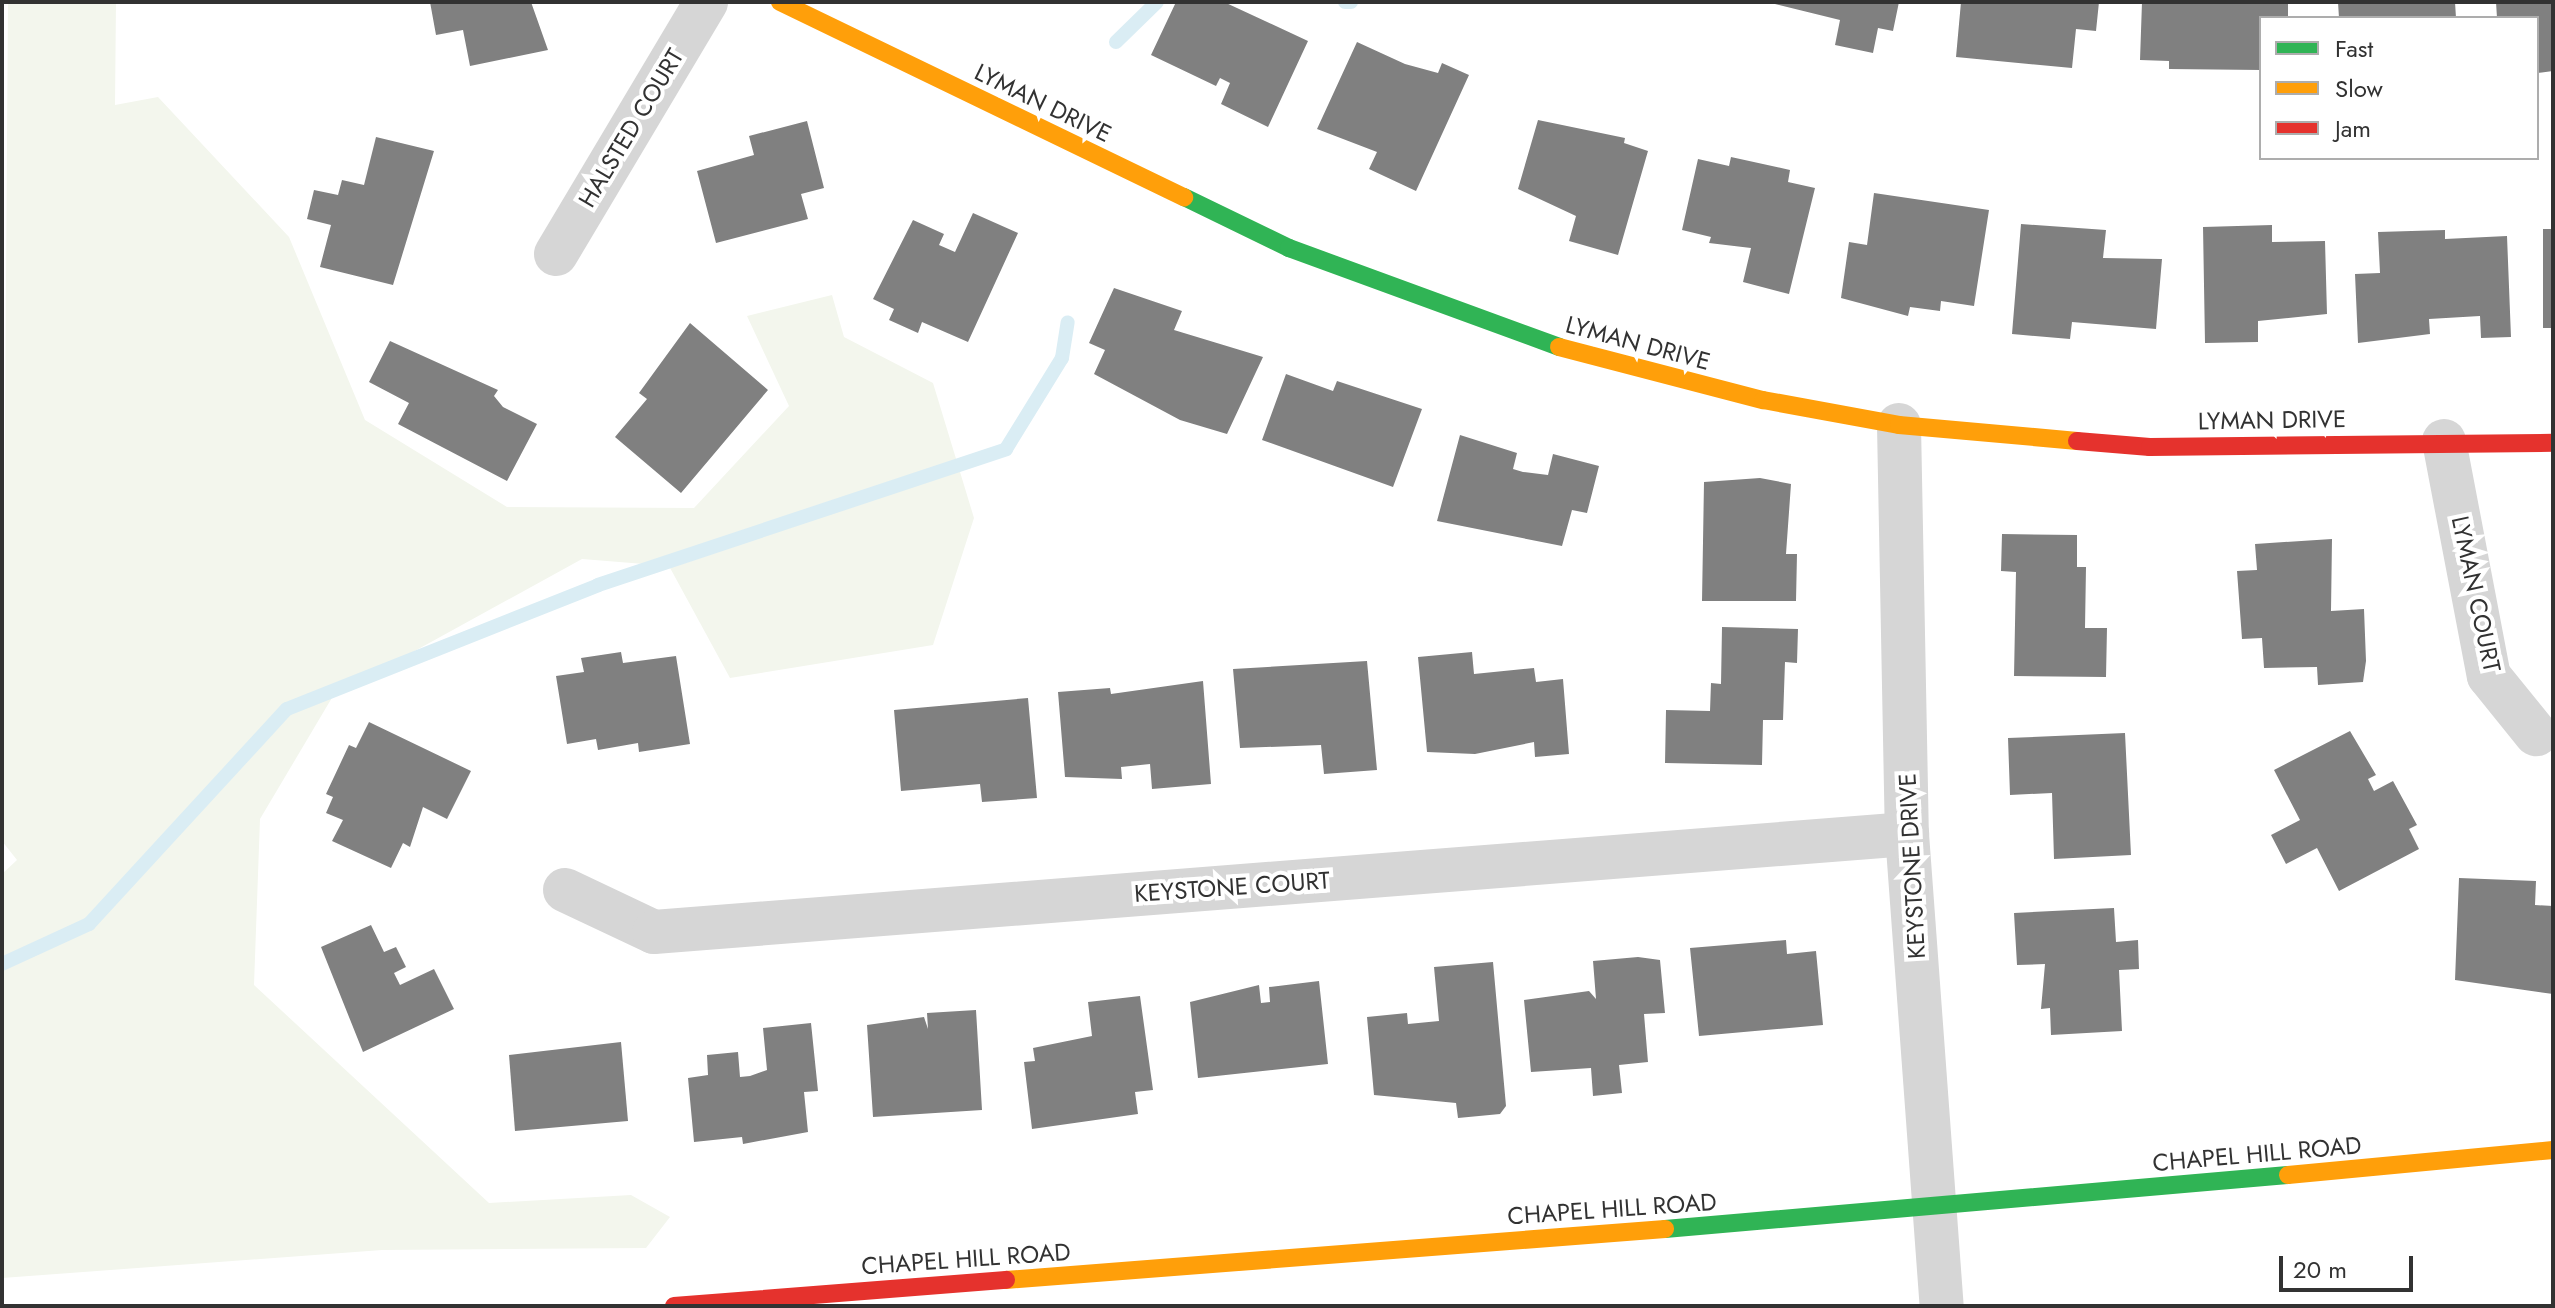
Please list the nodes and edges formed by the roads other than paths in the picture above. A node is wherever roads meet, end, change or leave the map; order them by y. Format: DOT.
graph roads {
  1 [pos="706,2"];
  2 [pos="780,2"];
  3 [pos="556,254"];
  4 [pos="1899,425"];
  5 [pos="2444,441"];
  6 [pos="2553,443"];
  7 [pos="2536,734"];
  8 [pos="1907,834"];
  9 [pos="565,890"];
  10 [pos="2553,1150"];
  11 [pos="1934,1208"];
  12 [pos="674,1306"];
  13 [pos="1942,1306"];
  1 -- 3 [label="street, HALSTED COURT"];
  2 -- 4 [label="street, LYMAN DRIVE"];
  4 -- 5 [label="street, LYMAN DRIVE"];
  4 -- 8 [label="street, KEYSTONE DRIVE"];
  5 -- 6 [label="street, LYMAN DRIVE"];
  5 -- 7 [label="street, LYMAN COURT"];
  8 -- 9 [label="street, KEYSTONE COURT"];
  8 -- 11 [label="street, KEYSTONE DRIVE"];
  10 -- 11 [label="street, CHAPEL HILL ROAD"];
  11 -- 12 [label="street, CHAPEL HILL ROAD"];
  11 -- 13 [label="street, KEYSTONE DRIVE"];
}
